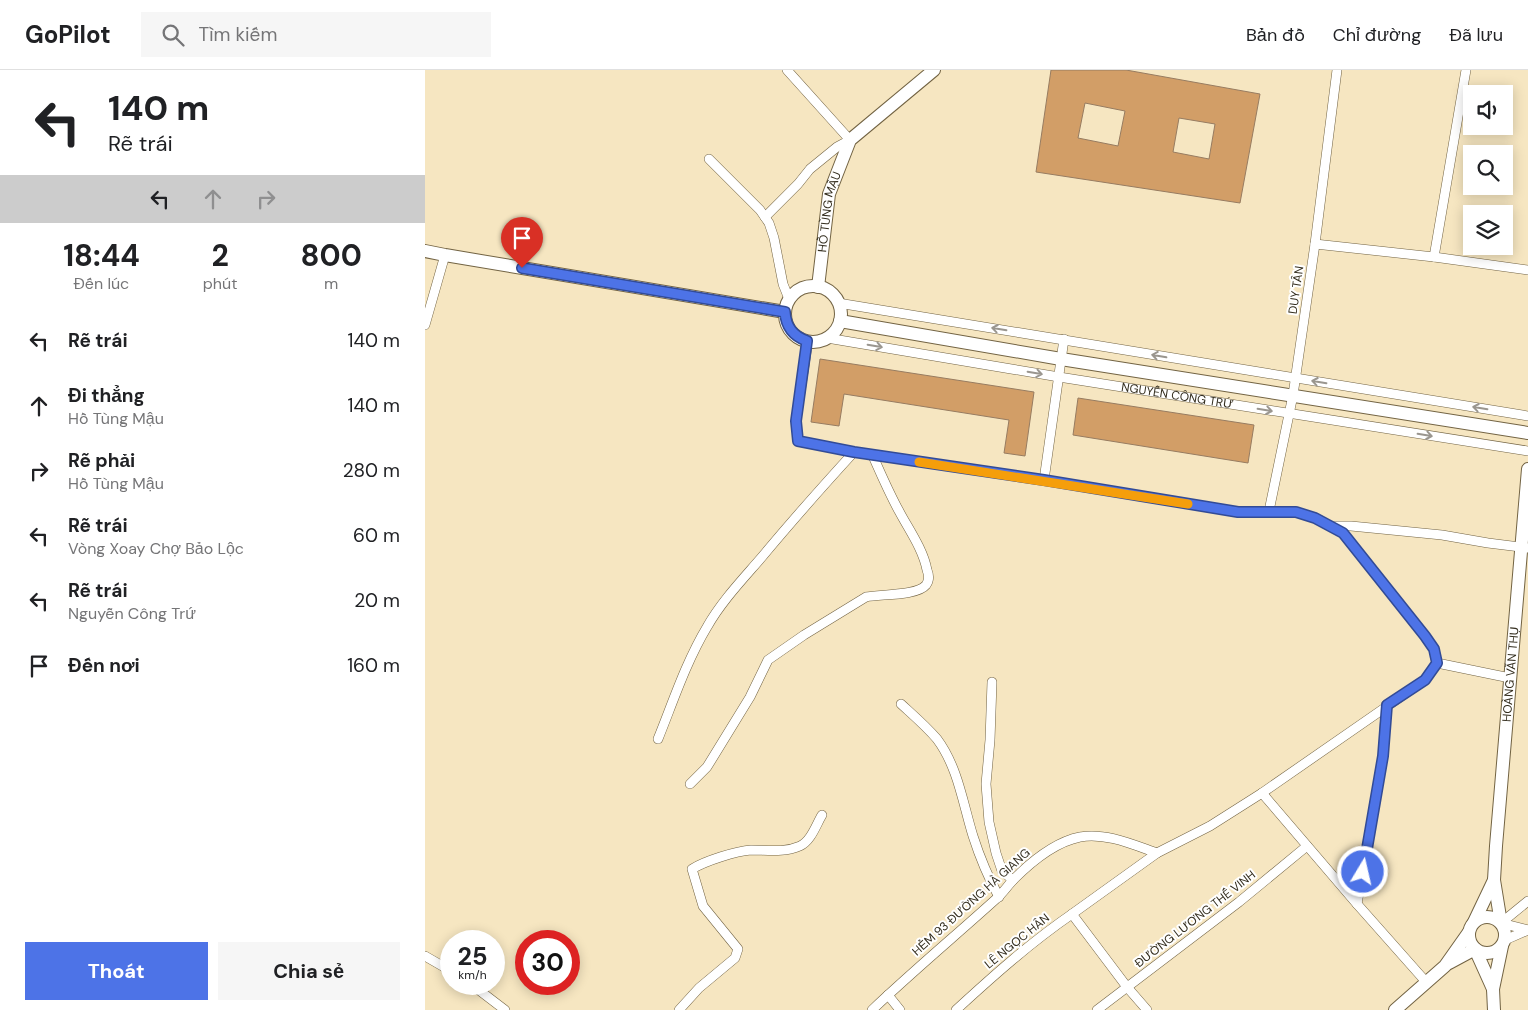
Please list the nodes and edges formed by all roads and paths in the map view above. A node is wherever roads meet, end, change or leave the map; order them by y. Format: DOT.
graph roads {
  1 [pos="787,70"];
  2 [pos="934,70"];
  3 [pos="1337,70"];
  4 [pos="1466,70"];
  5 [pos="850,140"];
  6 [pos="709,159"];
  7 [pos="765,217"];
  8 [pos="1315,244"];
  9 [pos="425,251"];
  10 [pos="445,255"];
  11 [pos="1434,257"];
  12 [pos="1528,270"];
  13 [pos="818,287"];
  14 [pos="789,299"];
  15 [pos="838,303"];
  16 [pos="785,312"];
  17 [pos="840,321"];
  18 [pos="425,325"];
  19 [pos="827,338"];
  20 [pos="1064,339"];
  21 [pos="807,341"];
  22 [pos="1061,359"];
  23 [pos="1059,377"];
  24 [pos="1295,379"];
  25 [pos="1293,396"];
  26 [pos="1289,414"];
  27 [pos="1528,416"];
  28 [pos="1528,433"];
  29 [pos="1528,451"];
  30 [pos="854,452"];
  31 [pos="873,454"];
  32 [pos="1528,468"];
  33 [pos="1044,480"];
  34 [pos="1269,512"];
  35 [pos="1332,526"];
  36 [pos="1525,547"];
  37 [pos="1437,663"];
  38 [pos="1510,678"];
  39 [pos="992,682"];
  40 [pos="901,704"];
  41 [pos="1387,705"];
  42 [pos="658,739"];
  43 [pos="690,784"];
  44 [pos="1262,793"];
  45 [pos="822,815"];
  46 [pos="1307,846"];
  47 [pos="1157,853"];
  48 [pos="1013,880"];
  49 [pos="1494,880"];
  50 [pos="999,897"];
  51 [pos="1528,901"];
  52 [pos="1357,904"];
  53 [pos="1072,914"];
  54 [pos="1501,923"];
  55 [pos="1471,927"];
  56 [pos="1504,943"];
  57 [pos="1475,949"];
  58 [pos="425,956"];
  59 [pos="440,965"];
  60 [pos="1445,966"];
  61 [pos="1427,983"];
  62 [pos="1127,987"];
  63 [pos="1493,989"];
  64 [pos="485,995"];
  65 [pos="888,995"];
  66 [pos="505,1010"];
  67 [pos="679,1010"];
  68 [pos="872,1010"];
  69 [pos="900,1010"];
  70 [pos="956,1010"];
  71 [pos="1097,1010"];
  72 [pos="1147,1010"];
  73 [pos="1395,1010"];
  74 [pos="1494,1010"];
  1 -- 5 [label="street"];
  2 -- 5 [label="street, HỒ TÙNG MẬU"];
  3 -- 8 [label="street, DUY TÂN"];
  4 -- 11 [label="street"];
  5 -- 7 [label="street, HỒ TÙNG MẬU"];
  5 -- 13 [label="street, HỒ TÙNG MẬU"];
  6 -- 7 [label="street"];
  7 -- 14 [label="street"];
  8 -- 11 [label="street"];
  8 -- 24 [label="street, DUY TÂN"];
  9 -- 10 [label="street"];
  10 -- 16 [label="street"];
  10 -- 18 [label="street"];
  11 -- 12 [label="street"];
  13 -- 14 [label="street"];
  13 -- 15 [label="street"];
  14 -- 16 [label="street"];
  15 -- 17 [label="street"];
  20 -- 15 [label="street, one-way"];
  16 -- 21 [label="street"];
  17 -- 19 [label="street"];
  17 -- 22 [label="street, NGUYỄN CÔNG TRỨ"];
  19 -- 21 [label="street"];
  19 -- 23 [label="street, NGUYỄN CÔNG TRỨ, one-way"];
  20 -- 22 [label="street"];
  24 -- 20 [label="street, one-way"];
  21 -- 30 [label="street"];
  22 -- 23 [label="street"];
  22 -- 25 [label="street, NGUYỄN CÔNG TRỨ"];
  23 -- 26 [label="street, NGUYỄN CÔNG TRỨ, one-way"];
  23 -- 33 [label="street"];
  24 -- 25 [label="street, DUY TÂN"];
  27 -- 24 [label="street, one-way"];
  25 -- 26 [label="street, DUY TÂN"];
  25 -- 28 [label="street, NGUYỄN CÔNG TRỨ"];
  26 -- 29 [label="street, NGUYỄN CÔNG TRỨ, one-way"];
  26 -- 34 [label="street, DUY TÂN"];
  30 -- 31 [label="street"];
  30 -- 42 [label="street"];
  31 -- 33 [label="street"];
  31 -- 43 [label="street"];
  32 -- 36 [label="street, HOÀNG VĂN THỤ"];
  33 -- 34 [label="street"];
  34 -- 35 [label="street"];
  35 -- 36 [label="street"];
  35 -- 37 [label="street"];
  36 -- 38 [label="street, HOÀNG VĂN THỤ"];
  37 -- 38 [label="street"];
  37 -- 41 [label="street, LÊ NGỌC HÂN"];
  38 -- 49 [label="street, HOÀNG VĂN THỤ"];
  39 -- 48 [label="street"];
  40 -- 50 [label="street"];
  41 -- 44 [label="street, LÊ NGỌC HÂN"];
  41 -- 52 [label="street"];
  44 -- 46 [label="street"];
  44 -- 47 [label="street, LÊ NGỌC HÂN"];
  45 -- 67 [label="street"];
  46 -- 52 [label="street"];
  46 -- 62 [label="street, ĐƯỜNG LƯƠNG THẾ VINH"];
  47 -- 48 [label="street, HẺM 93 ĐƯỜNG HÀ GIANG"];
  47 -- 53 [label="street, LÊ NGỌC HÂN"];
  48 -- 50 [label="street, HẺM 93 ĐƯỜNG HÀ GIANG"];
  49 -- 54 [label="street"];
  49 -- 55 [label="street"];
  50 -- 65 [label="street, HẺM 93 ĐƯỜNG HÀ GIANG"];
  51 -- 54 [label="street"];
  52 -- 61 [label="street"];
  53 -- 62 [label="street"];
  53 -- 70 [label="street, LÊ NGỌC HÂN"];
  54 -- 55 [label="street"];
  54 -- 56 [label="street"];
  54 -- 56 [label="street"];
  55 -- 57 [label="street"];
  55 -- 60 [label="street"];
  56 -- 57 [label="street"];
  56 -- 63 [label="street"];
  57 -- 60 [label="street"];
  57 -- 63 [label="street"];
  58 -- 59 [label="street"];
  60 -- 61 [label="street"];
  61 -- 73 [label="street"];
  62 -- 71 [label="street, ĐƯỜNG LƯƠNG THẾ VINH"];
  62 -- 72 [label="street"];
  63 -- 74 [label="street"];
  64 -- 66 [label="street"];
  65 -- 68 [label="street, HẺM 93 ĐƯỜNG HÀ GIANG"];
  65 -- 69 [label="street"];
}
